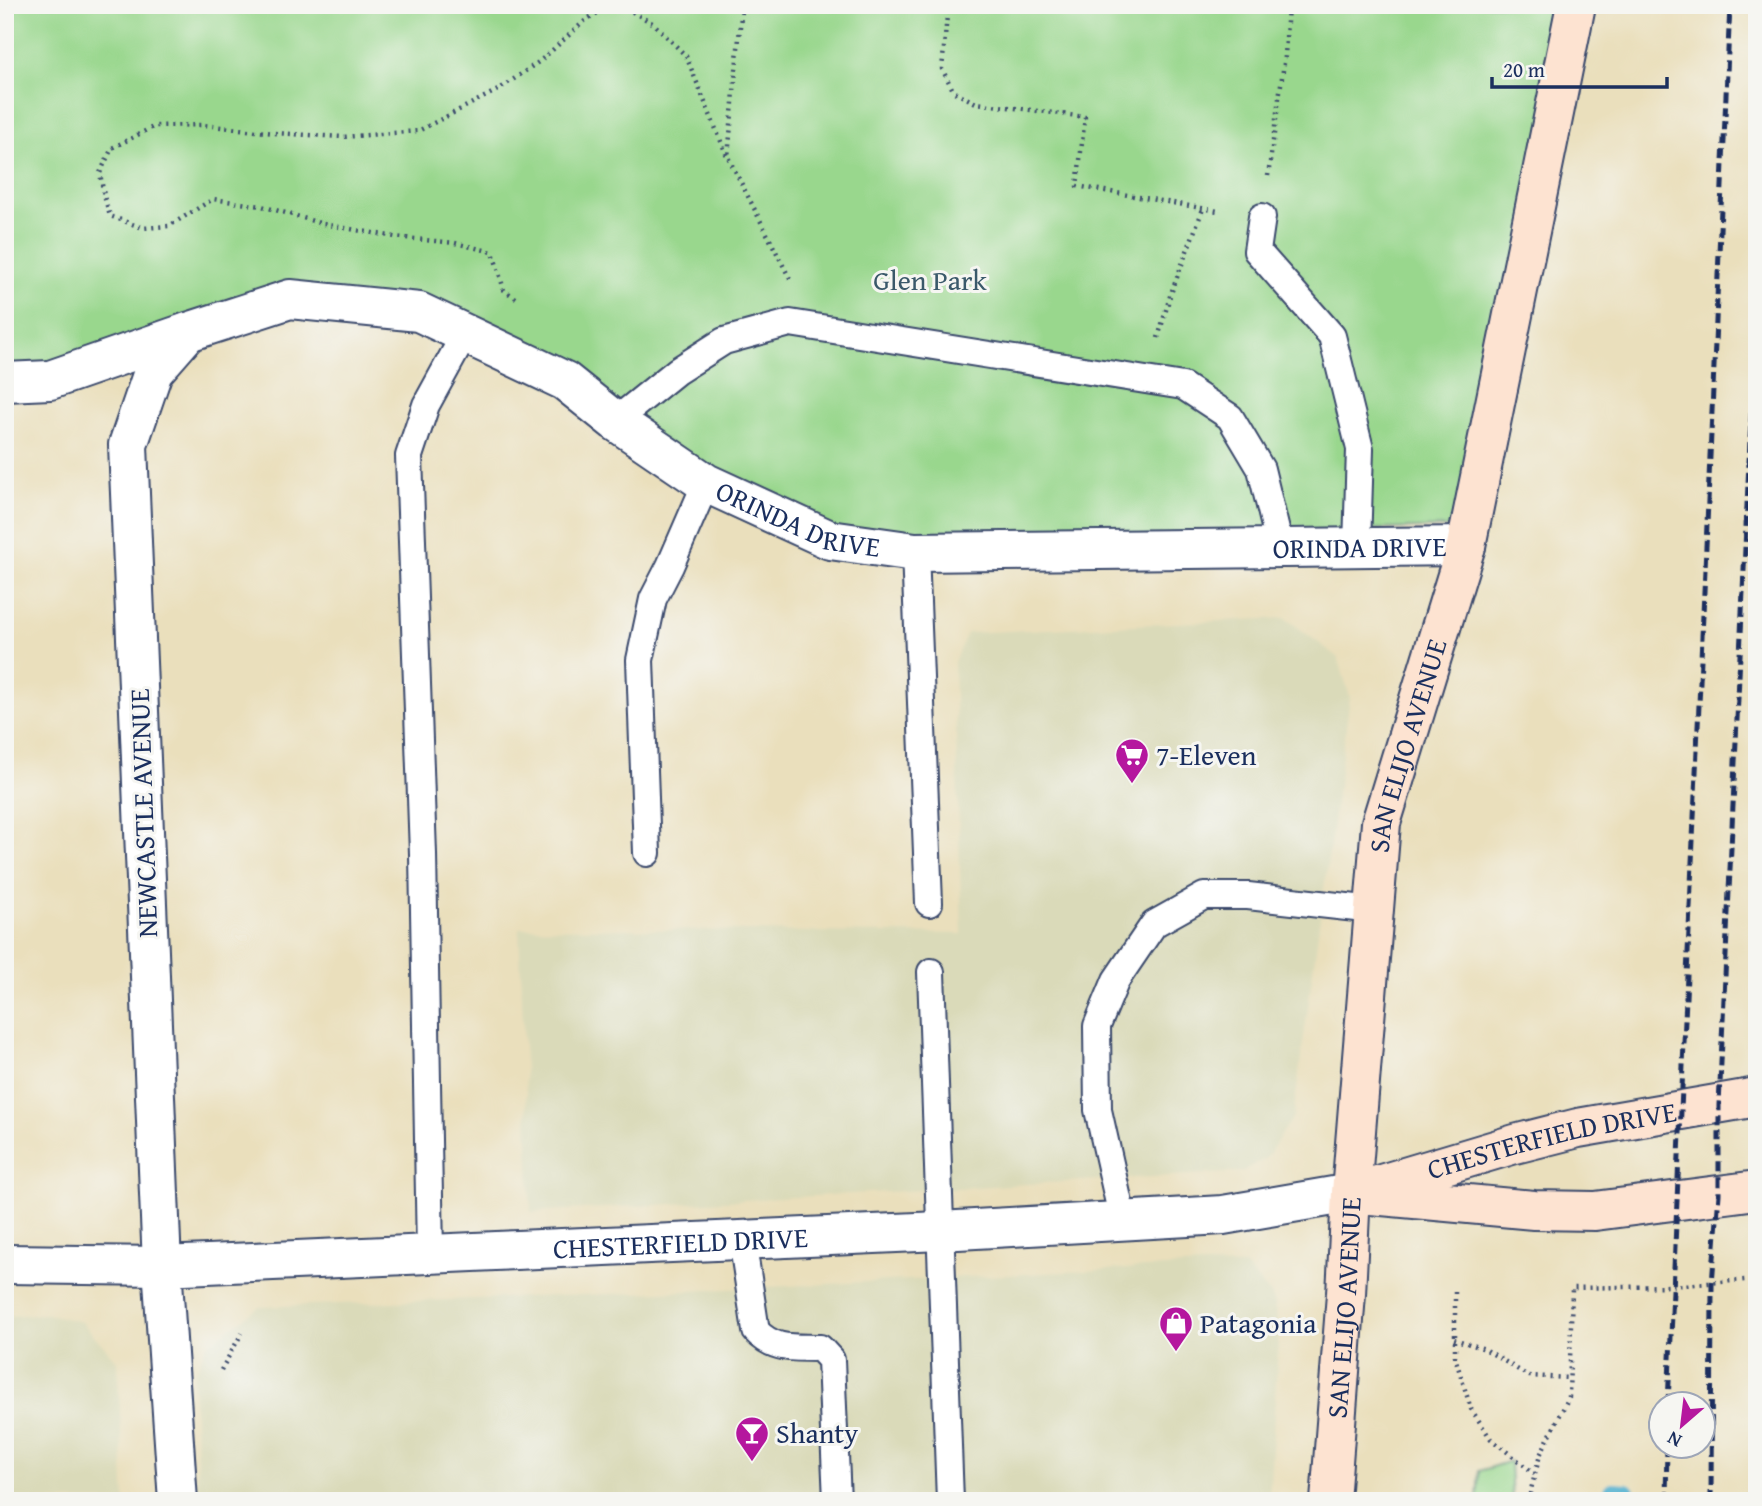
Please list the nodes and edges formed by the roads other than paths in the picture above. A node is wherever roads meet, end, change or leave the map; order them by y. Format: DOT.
graph roads {
  1 [pos="1576,5"];
  2 [pos="1262,217"];
  3 [pos="188,332"];
  4 [pos="465,334"];
  5 [pos="5,382"];
  6 [pos="615,421"];
  7 [pos="706,483"];
  8 [pos="1466,546"];
  9 [pos="1280,547"];
  10 [pos="1357,547"];
  11 [pos="915,551"];
  12 [pos="647,853"];
  13 [pos="929,903"];
  14 [pos="1374,910"];
  15 [pos="931,972"];
  16 [pos="1757,1097"];
  17 [pos="1757,1190"];
  18 [pos="1351,1193"];
  19 [pos="1124,1221"];
  20 [pos="940,1231"];
  21 [pos="742,1239"];
  22 [pos="430,1254"];
  23 [pos="5,1264"];
  24 [pos="162,1266"];
  25 [pos="178,1501"];
  26 [pos="837,1501"];
  27 [pos="950,1501"];
  28 [pos="1330,1501"];
  1 -- 8 [label="main road, SAN ELIJO AVENUE"];
  2 -- 10 [label="lane"];
  3 -- 4 [label="street, ORINDA DRIVE"];
  3 -- 5 [label="street"];
  3 -- 24 [label="street, NEWCASTLE AVENUE"];
  4 -- 6 [label="street, ORINDA DRIVE"];
  4 -- 22 [label="lane"];
  6 -- 7 [label="street, ORINDA DRIVE"];
  6 -- 9 [label="lane"];
  7 -- 11 [label="street, ORINDA DRIVE"];
  7 -- 12 [label="lane"];
  8 -- 10 [label="street, ORINDA DRIVE"];
  8 -- 14 [label="main road, SAN ELIJO AVENUE"];
  9 -- 10 [label="street, ORINDA DRIVE"];
  9 -- 11 [label="street, ORINDA DRIVE"];
  11 -- 13 [label="lane"];
  14 -- 18 [label="main road, SAN ELIJO AVENUE"];
  14 -- 19 [label="lane"];
  15 -- 20 [label="lane"];
  16 -- 18 [label="main road, CHESTERFIELD DRIVE"];
  17 -- 18 [label="main road, CHESTERFIELD DRIVE"];
  18 -- 19 [label="street, CHESTERFIELD DRIVE"];
  18 -- 28 [label="main road, SAN ELIJO AVENUE"];
  19 -- 20 [label="street, CHESTERFIELD DRIVE"];
  20 -- 21 [label="street, CHESTERFIELD DRIVE"];
  20 -- 27 [label="lane"];
  21 -- 22 [label="street, CHESTERFIELD DRIVE"];
  21 -- 26 [label="lane"];
  22 -- 24 [label="street, CHESTERFIELD DRIVE"];
  23 -- 24 [label="street, CHESTERFIELD DRIVE"];
  24 -- 25 [label="street, NEWCASTLE AVENUE"];
}
